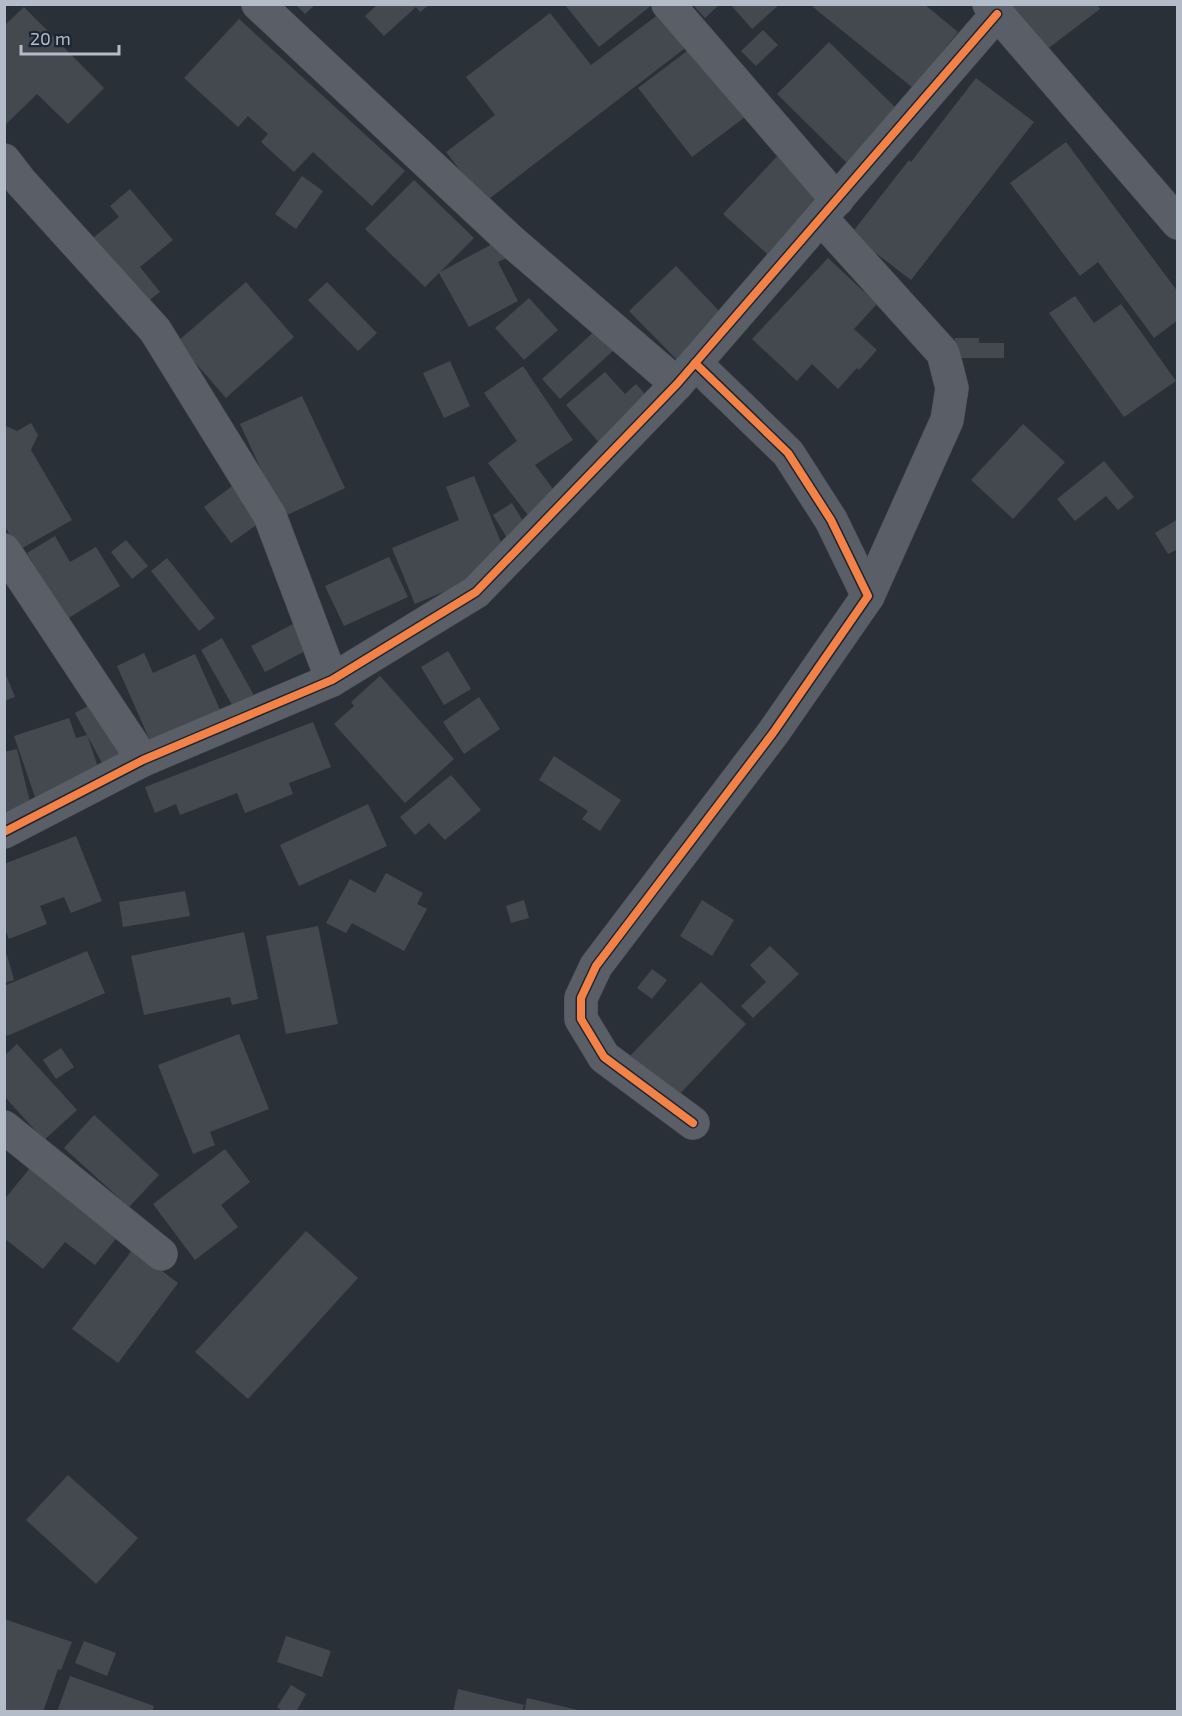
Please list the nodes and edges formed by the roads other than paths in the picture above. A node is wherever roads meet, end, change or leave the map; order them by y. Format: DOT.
graph roads {
  1 [pos="258,4"];
  2 [pos="668,4"];
  3 [pos="993,9"];
  4 [pos="4,160"];
  5 [pos="829,209"];
  6 [pos="1178,223"];
  7 [pos="686,373"];
  8 [pos="4,550"];
  9 [pos="868,596"];
  10 [pos="332,680"];
  11 [pos="143,760"];
  12 [pos="4,832"];
  13 [pos="693,1123"];
  14 [pos="4,1126"];
  15 [pos="161,1254"];
  1 -- 7 [label="street"];
  2 -- 5 [label="street"];
  3 -- 5 [label="street"];
  3 -- 6 [label="street"];
  4 -- 10 [label="street"];
  5 -- 7 [label="street"];
  5 -- 9 [label="street"];
  7 -- 9 [label="street"];
  7 -- 10 [label="street"];
  8 -- 11 [label="street"];
  9 -- 13 [label="street"];
  10 -- 11 [label="street"];
  11 -- 12 [label="street"];
  14 -- 15 [label="street"];
}
